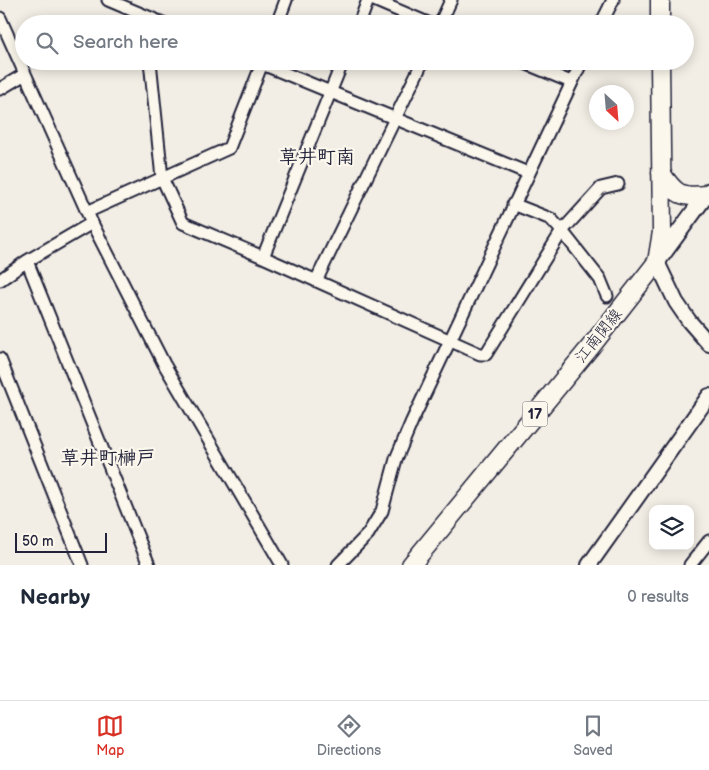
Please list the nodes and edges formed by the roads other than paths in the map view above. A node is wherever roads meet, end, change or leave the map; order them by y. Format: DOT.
graph roads {
  1 [pos="108,0"];
  2 [pos="286,0"];
  3 [pos="368,0"];
  4 [pos="374,0"];
  5 [pos="451,0"];
  6 [pos="613,0"];
  7 [pos="660,0"];
  8 [pos="136,15"];
  9 [pos="280,15"];
  10 [pos="362,15"];
  11 [pos="409,15"];
  12 [pos="444,15"];
  13 [pos="606,15"];
  14 [pos="660,15"];
  15 [pos="0,18"];
  16 [pos="15,52"];
  17 [pos="23,70"];
  18 [pos="151,70"];
  19 [pos="257,70"];
  20 [pos="279,70"];
  21 [pos="340,70"];
  22 [pos="419,70"];
  23 [pos="542,70"];
  24 [pos="577,70"];
  25 [pos="660,70"];
  26 [pos="25,74"];
  27 [pos="571,82"];
  28 [pos="0,89"];
  29 [pos="331,92"];
  30 [pos="395,120"];
  31 [pos="528,173"];
  32 [pos="661,174"];
  33 [pos="162,178"];
  34 [pos="618,184"];
  35 [pos="708,193"];
  36 [pos="513,204"];
  37 [pos="90,217"];
  38 [pos="562,231"];
  39 [pos="263,257"];
  40 [pos="28,261"];
  41 [pos="658,262"];
  42 [pos="0,280"];
  43 [pos="316,281"];
  44 [pos="608,296"];
  45 [pos="449,340"];
  46 [pos="709,344"];
  47 [pos="0,359"];
  48 [pos="709,396"];
  49 [pos="709,541"];
  50 [pos="82,565"];
  51 [pos="149,565"];
  52 [pos="282,565"];
  53 [pos="338,565"];
  54 [pos="412,565"];
  55 [pos="589,565"];
  56 [pos="690,565"];
  1 -- 8 [label="street"];
  2 -- 9 [label="street"];
  3 -- 10 [label="street"];
  4 -- 11 [label="street"];
  5 -- 12 [label="street"];
  6 -- 13 [label="street"];
  7 -- 14 [label="main road"];
  15 -- 16 [label="street"];
  17 -- 26 [label="street"];
  18 -- 33 [label="street"];
  19 -- 33 [label="street"];
  20 -- 29 [label="street"];
  21 -- 29 [label="street"];
  22 -- 30 [label="street"];
  23 -- 27 [label="street"];
  24 -- 27 [label="street"];
  25 -- 32 [label="main road"];
  26 -- 28 [label="street"];
  26 -- 37 [label="street"];
  27 -- 31 [label="street"];
  29 -- 30 [label="street"];
  29 -- 39 [label="street"];
  30 -- 31 [label="street"];
  30 -- 43 [label="street"];
  31 -- 36 [label="street"];
  32 -- 35 [label="main road"];
  32 -- 41 [label="main road"];
  33 -- 37 [label="street"];
  33 -- 39 [label="street"];
  34 -- 38 [label="street"];
  35 -- 41 [label="main road"];
  36 -- 38 [label="street"];
  36 -- 45 [label="street"];
  37 -- 40 [label="street"];
  37 -- 52 [label="street"];
  38 -- 44 [label="street"];
  38 -- 45 [label="street"];
  39 -- 43 [label="street"];
  40 -- 42 [label="street"];
  40 -- 51 [label="street"];
  41 -- 46 [label="street"];
  41 -- 54 [label="main road, 江南関線 / 17"];
  43 -- 45 [label="street"];
  45 -- 53 [label="street"];
  47 -- 50 [label="street"];
  48 -- 55 [label="street"];
  49 -- 56 [label="street"];
}
